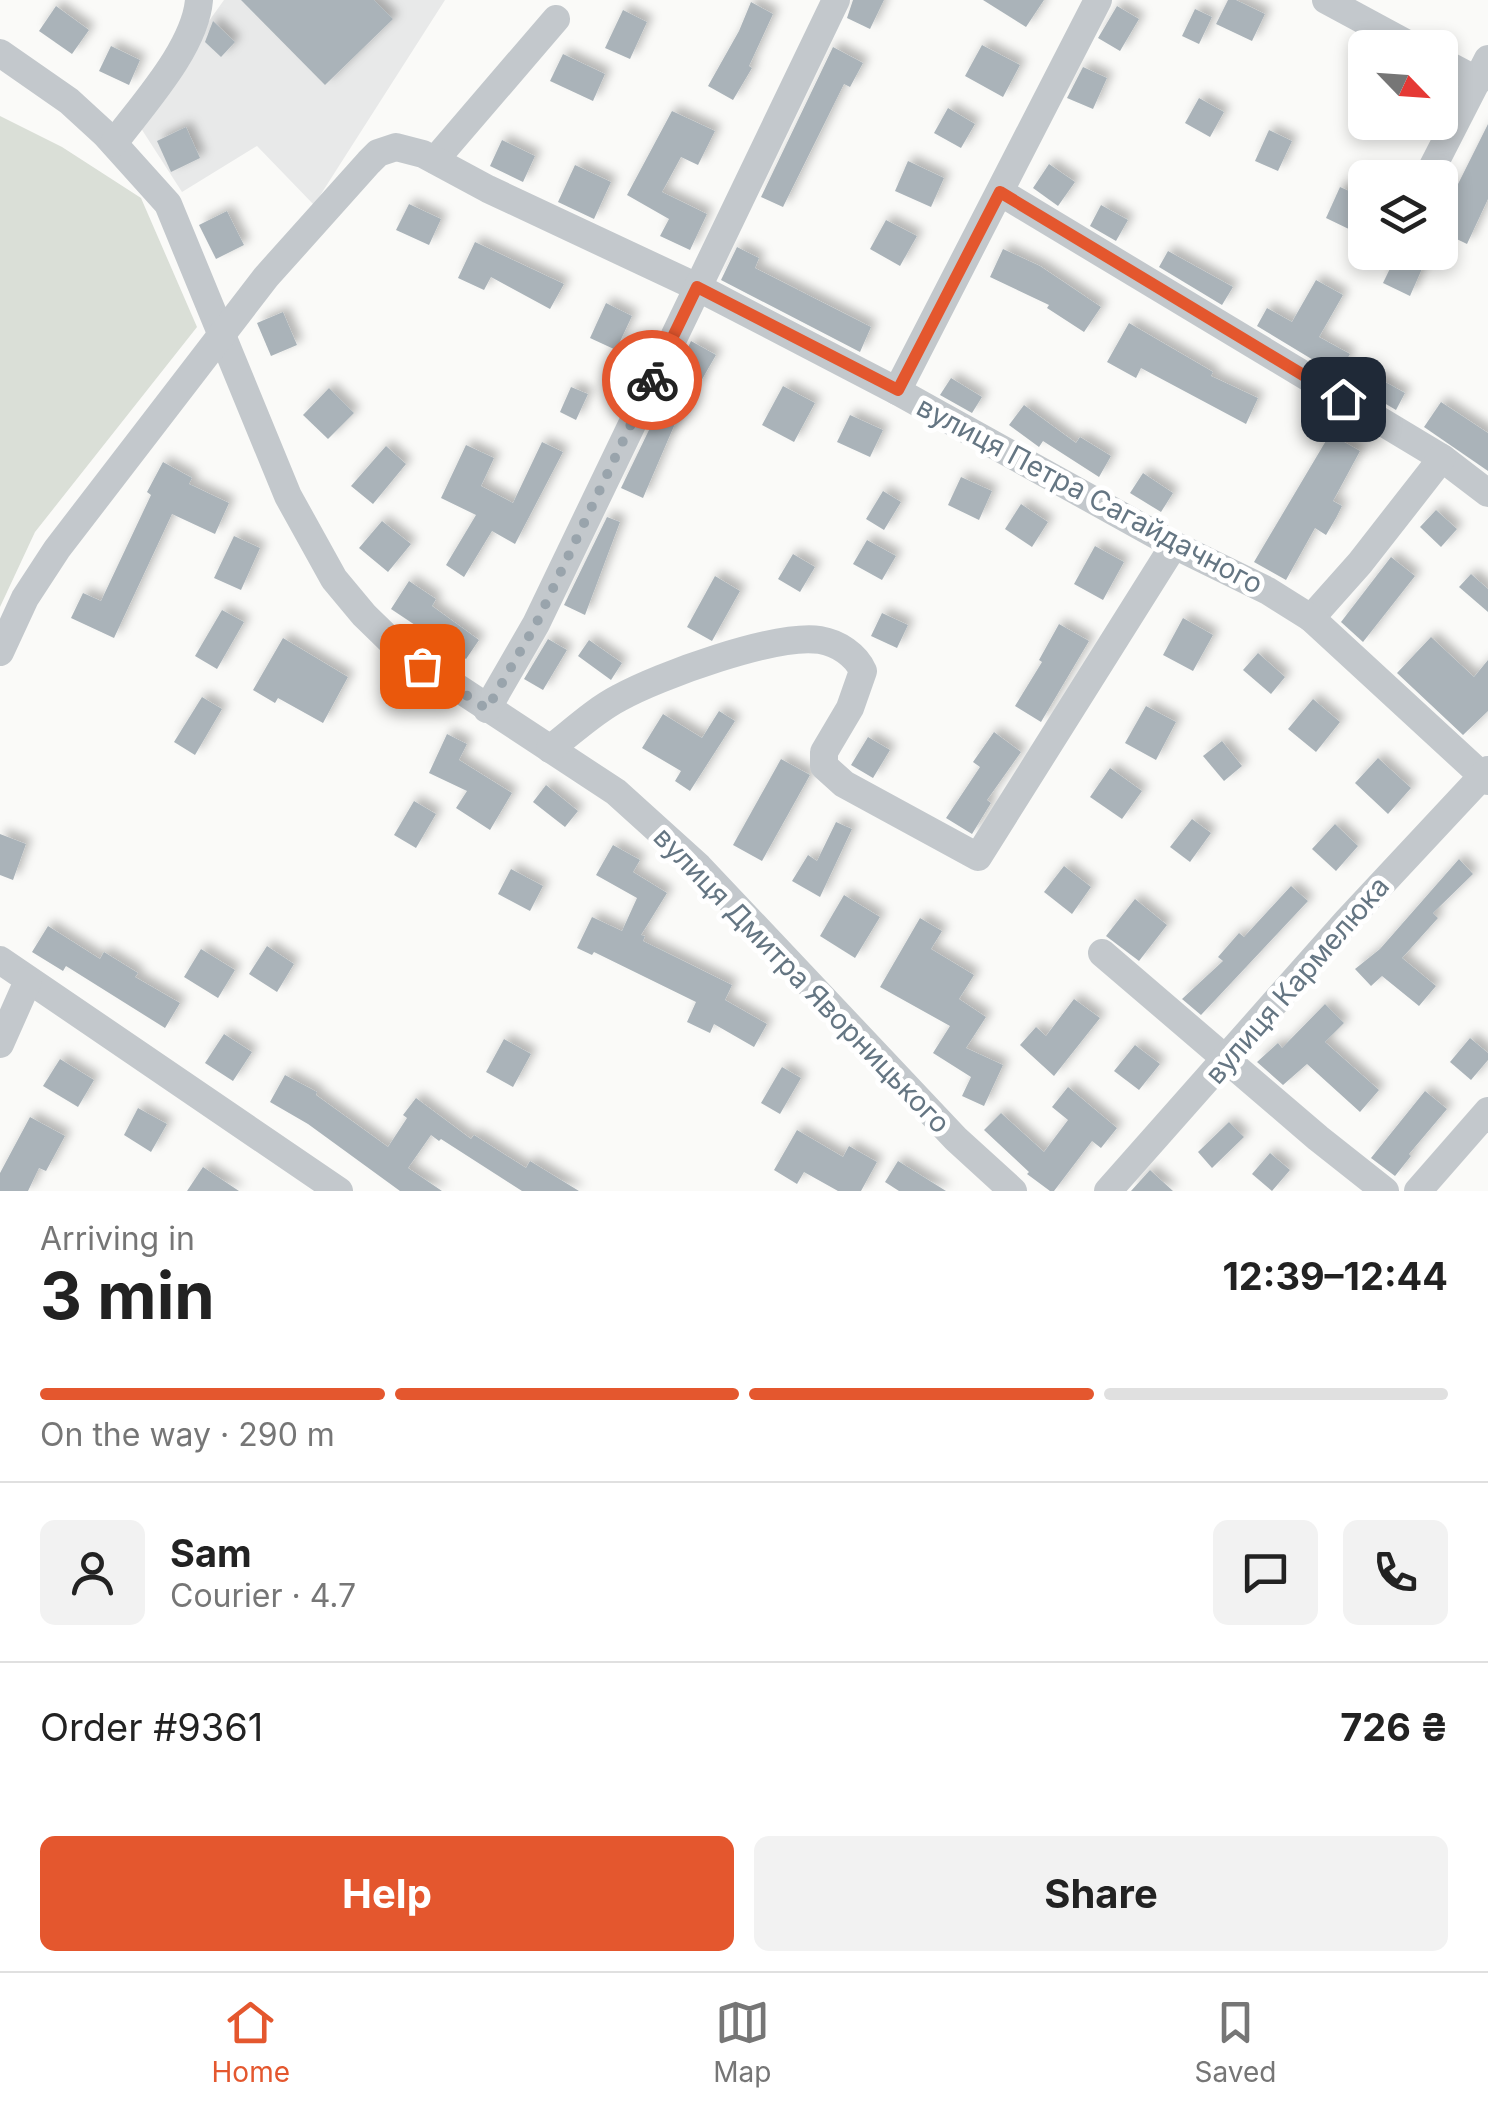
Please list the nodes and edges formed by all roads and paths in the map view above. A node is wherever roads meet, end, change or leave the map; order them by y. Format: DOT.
graph roads {
  1 [pos="199,0"];
  2 [pos="836,0"];
  3 [pos="1098,0"];
  4 [pos="1326,0"];
  5 [pos="556,19"];
  6 [pos="1382,30"];
  7 [pos="0,53"];
  8 [pos="1458,65"];
  9 [pos="1483,70"];
  10 [pos="114,143"];
  11 [pos="435,160"];
  12 [pos="1436,160"];
  13 [pos="1000,192"];
  14 [pos="697,287"];
  15 [pos="222,332"];
  16 [pos="898,390"];
  17 [pos="1442,458"];
  18 [pos="1488,493"];
  19 [pos="1174,544"];
  20 [pos="1310,618"];
  21 [pos="0,652"];
  22 [pos="487,709"];
  23 [pos="550,749"];
  24 [pos="1486,776"];
  25 [pos="1102,953"];
  26 [pos="0,960"];
  27 [pos="28,981"];
  28 [pos="0,1044"];
  29 [pos="1228,1058"];
  30 [pos="1488,1111"];
  31 [pos="339,1191"];
  32 [pos="1013,1191"];
  33 [pos="1108,1191"];
  34 [pos="1385,1191"];
  35 [pos="1418,1191"];
  1 -- 10 [label="street"];
  2 -- 14 [label="street"];
  3 -- 13 [label="street"];
  4 -- 6 [label="street"];
  5 -- 11 [label="street"];
  7 -- 10 [label="street, вулиця Дмитра Яворницького"];
  8 -- 9 [label="street"];
  9 -- 12 [label="street"];
  10 -- 15 [label="street, вулиця Дмитра Яворницького"];
  11 -- 14 [label="street, вулиця Петра Сагайдачного"];
  11 -- 15 [label="street, вулиця Петра Сагайдачного"];
  13 -- 16 [label="street"];
  13 -- 17 [label="street"];
  14 -- 16 [label="street, вулиця Петра Сагайдачного"];
  14 -- 22 [label="street"];
  15 -- 21 [label="street"];
  15 -- 22 [label="street, вулиця Дмитра Яворницького"];
  16 -- 19 [label="street, вулиця Петра Сагайдачного"];
  17 -- 18 [label="street"];
  17 -- 20 [label="street"];
  19 -- 20 [label="street, вулиця Петра Сагайдачного"];
  19 -- 23 [label="street"];
  20 -- 24 [label="street, вулиця Петра Сагайдачного"];
  22 -- 23 [label="street, вулиця Дмитра Яворницького"];
  23 -- 32 [label="street, вулиця Дмитра Яворницького"];
  24 -- 29 [label="street, вулиця Кармелюка"];
  25 -- 29 [label="street"];
  26 -- 27 [label="street"];
  27 -- 28 [label="street"];
  27 -- 31 [label="street"];
  29 -- 33 [label="street, вулиця Кармелюка"];
  29 -- 34 [label="street"];
  30 -- 35 [label="street"];
}
